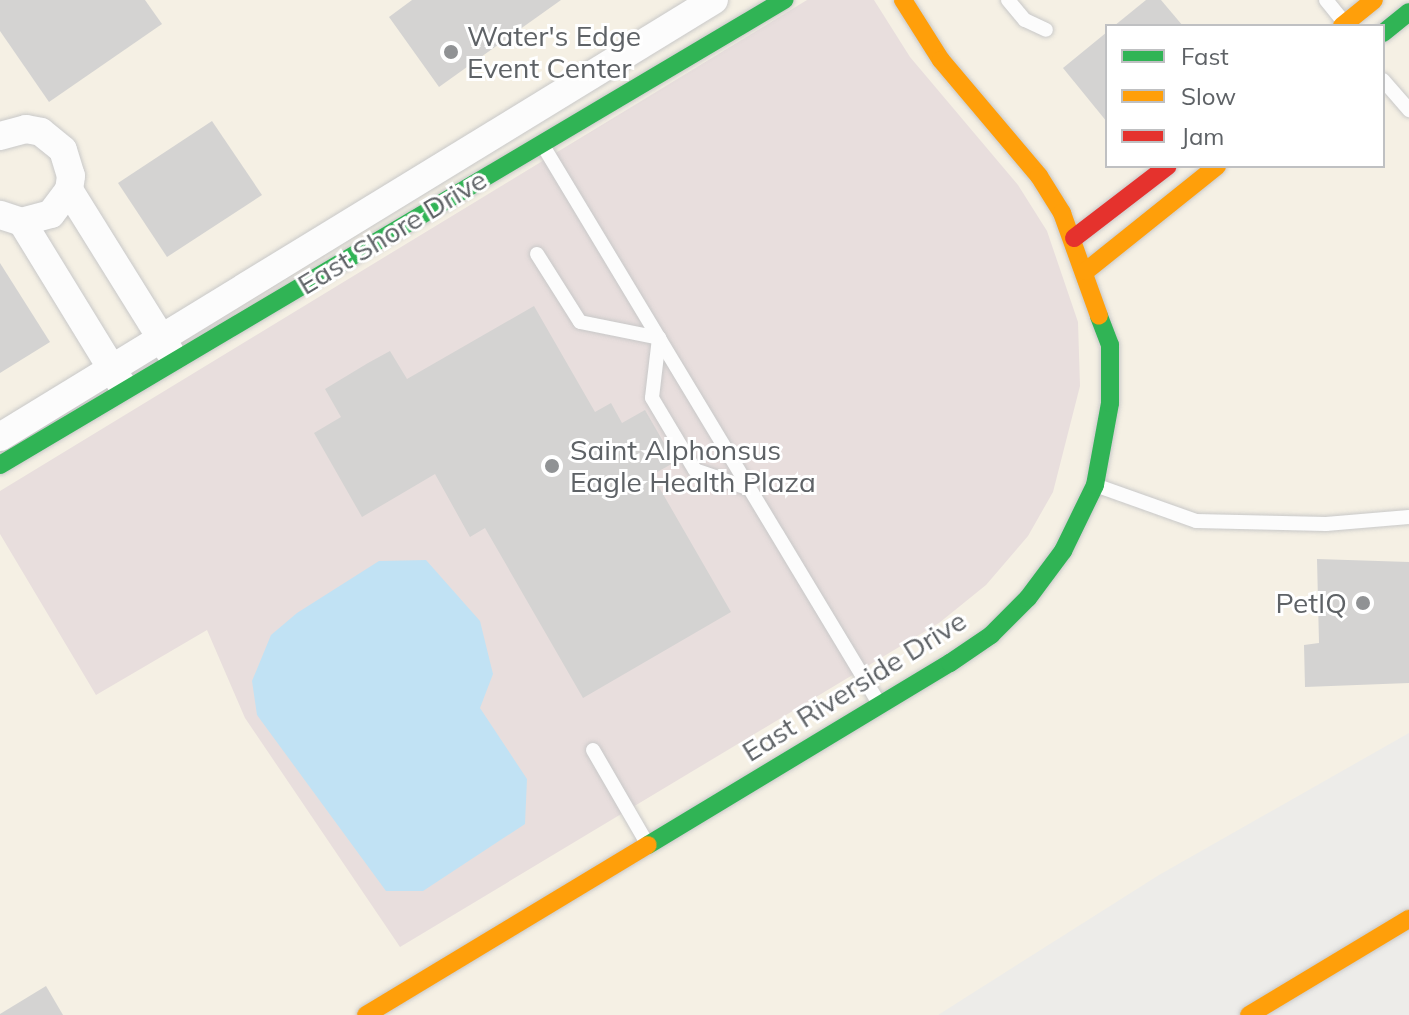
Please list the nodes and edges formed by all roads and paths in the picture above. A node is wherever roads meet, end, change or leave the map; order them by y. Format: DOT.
graph roads {
  1 [pos="714,0"];
  2 [pos="784,0"];
  3 [pos="903,0"];
  4 [pos="1008,0"];
  5 [pos="1326,0"];
  6 [pos="1374,0"];
  7 [pos="1409,12"];
  8 [pos="1344,24"];
  9 [pos="1346,24"];
  10 [pos="1046,30"];
  11 [pos="1385,31"];
  12 [pos="1385,82"];
  13 [pos="1409,110"];
  14 [pos="524,116"];
  15 [pos="1,134"];
  16 [pos="542,143"];
  17 [pos="1165,168"];
  18 [pos="1215,168"];
  19 [pos="69,190"];
  20 [pos="11,218"];
  21 [pos="1074,238"];
  22 [pos="537,254"];
  23 [pos="1086,271"];
  24 [pos="659,338"];
  25 [pos="168,349"];
  26 [pos="118,379"];
  27 [pos="0,437"];
  28 [pos="0,465"];
  29 [pos="1095,485"];
  30 [pos="750,489"];
  31 [pos="1409,517"];
  32 [pos="880,705"];
  33 [pos="593,750"];
  34 [pos="648,845"];
  35 [pos="1409,919"];
  36 [pos="366,1015"];
  37 [pos="1249,1015"];
  1 -- 14 [label="street, East Shore Drive"];
  2 -- 16 [label="main road, East Shore Drive"];
  3 -- 21 [label="main road, East Riverside Drive"];
  4 -- 10 [label="lane"];
  5 -- 8 [label="lane"];
  6 -- 9 [label="main road"];
  7 -- 11 [label="main road"];
  12 -- 13 [label="lane"];
  14 -- 16 [label="lane"];
  14 -- 25 [label="street, East Shore Drive"];
  15 -- 19 [label="street"];
  16 -- 24 [label="lane"];
  16 -- 25 [label="main road, East Shore Drive"];
  17 -- 21 [label="main road"];
  18 -- 23 [label="main road"];
  19 -- 20 [label="street"];
  19 -- 25 [label="street"];
  20 -- 26 [label="street"];
  21 -- 23 [label="main road, East Riverside Drive"];
  22 -- 24 [label="lane"];
  23 -- 29 [label="main road, East Riverside Drive"];
  24 -- 30 [label="lane"];
  24 -- 30 [label="lane"];
  25 -- 26 [label="street, East Shore Drive"];
  26 -- 27 [label="street, East Shore Drive"];
  26 -- 28 [label="main road, East Shore Drive"];
  29 -- 31 [label="lane"];
  29 -- 32 [label="main road, East Riverside Drive"];
  30 -- 32 [label="lane"];
  32 -- 34 [label="main road, East Riverside Drive"];
  33 -- 34 [label="lane"];
  34 -- 36 [label="main road, East Riverside Drive"];
  35 -- 37 [label="main road"];
}
